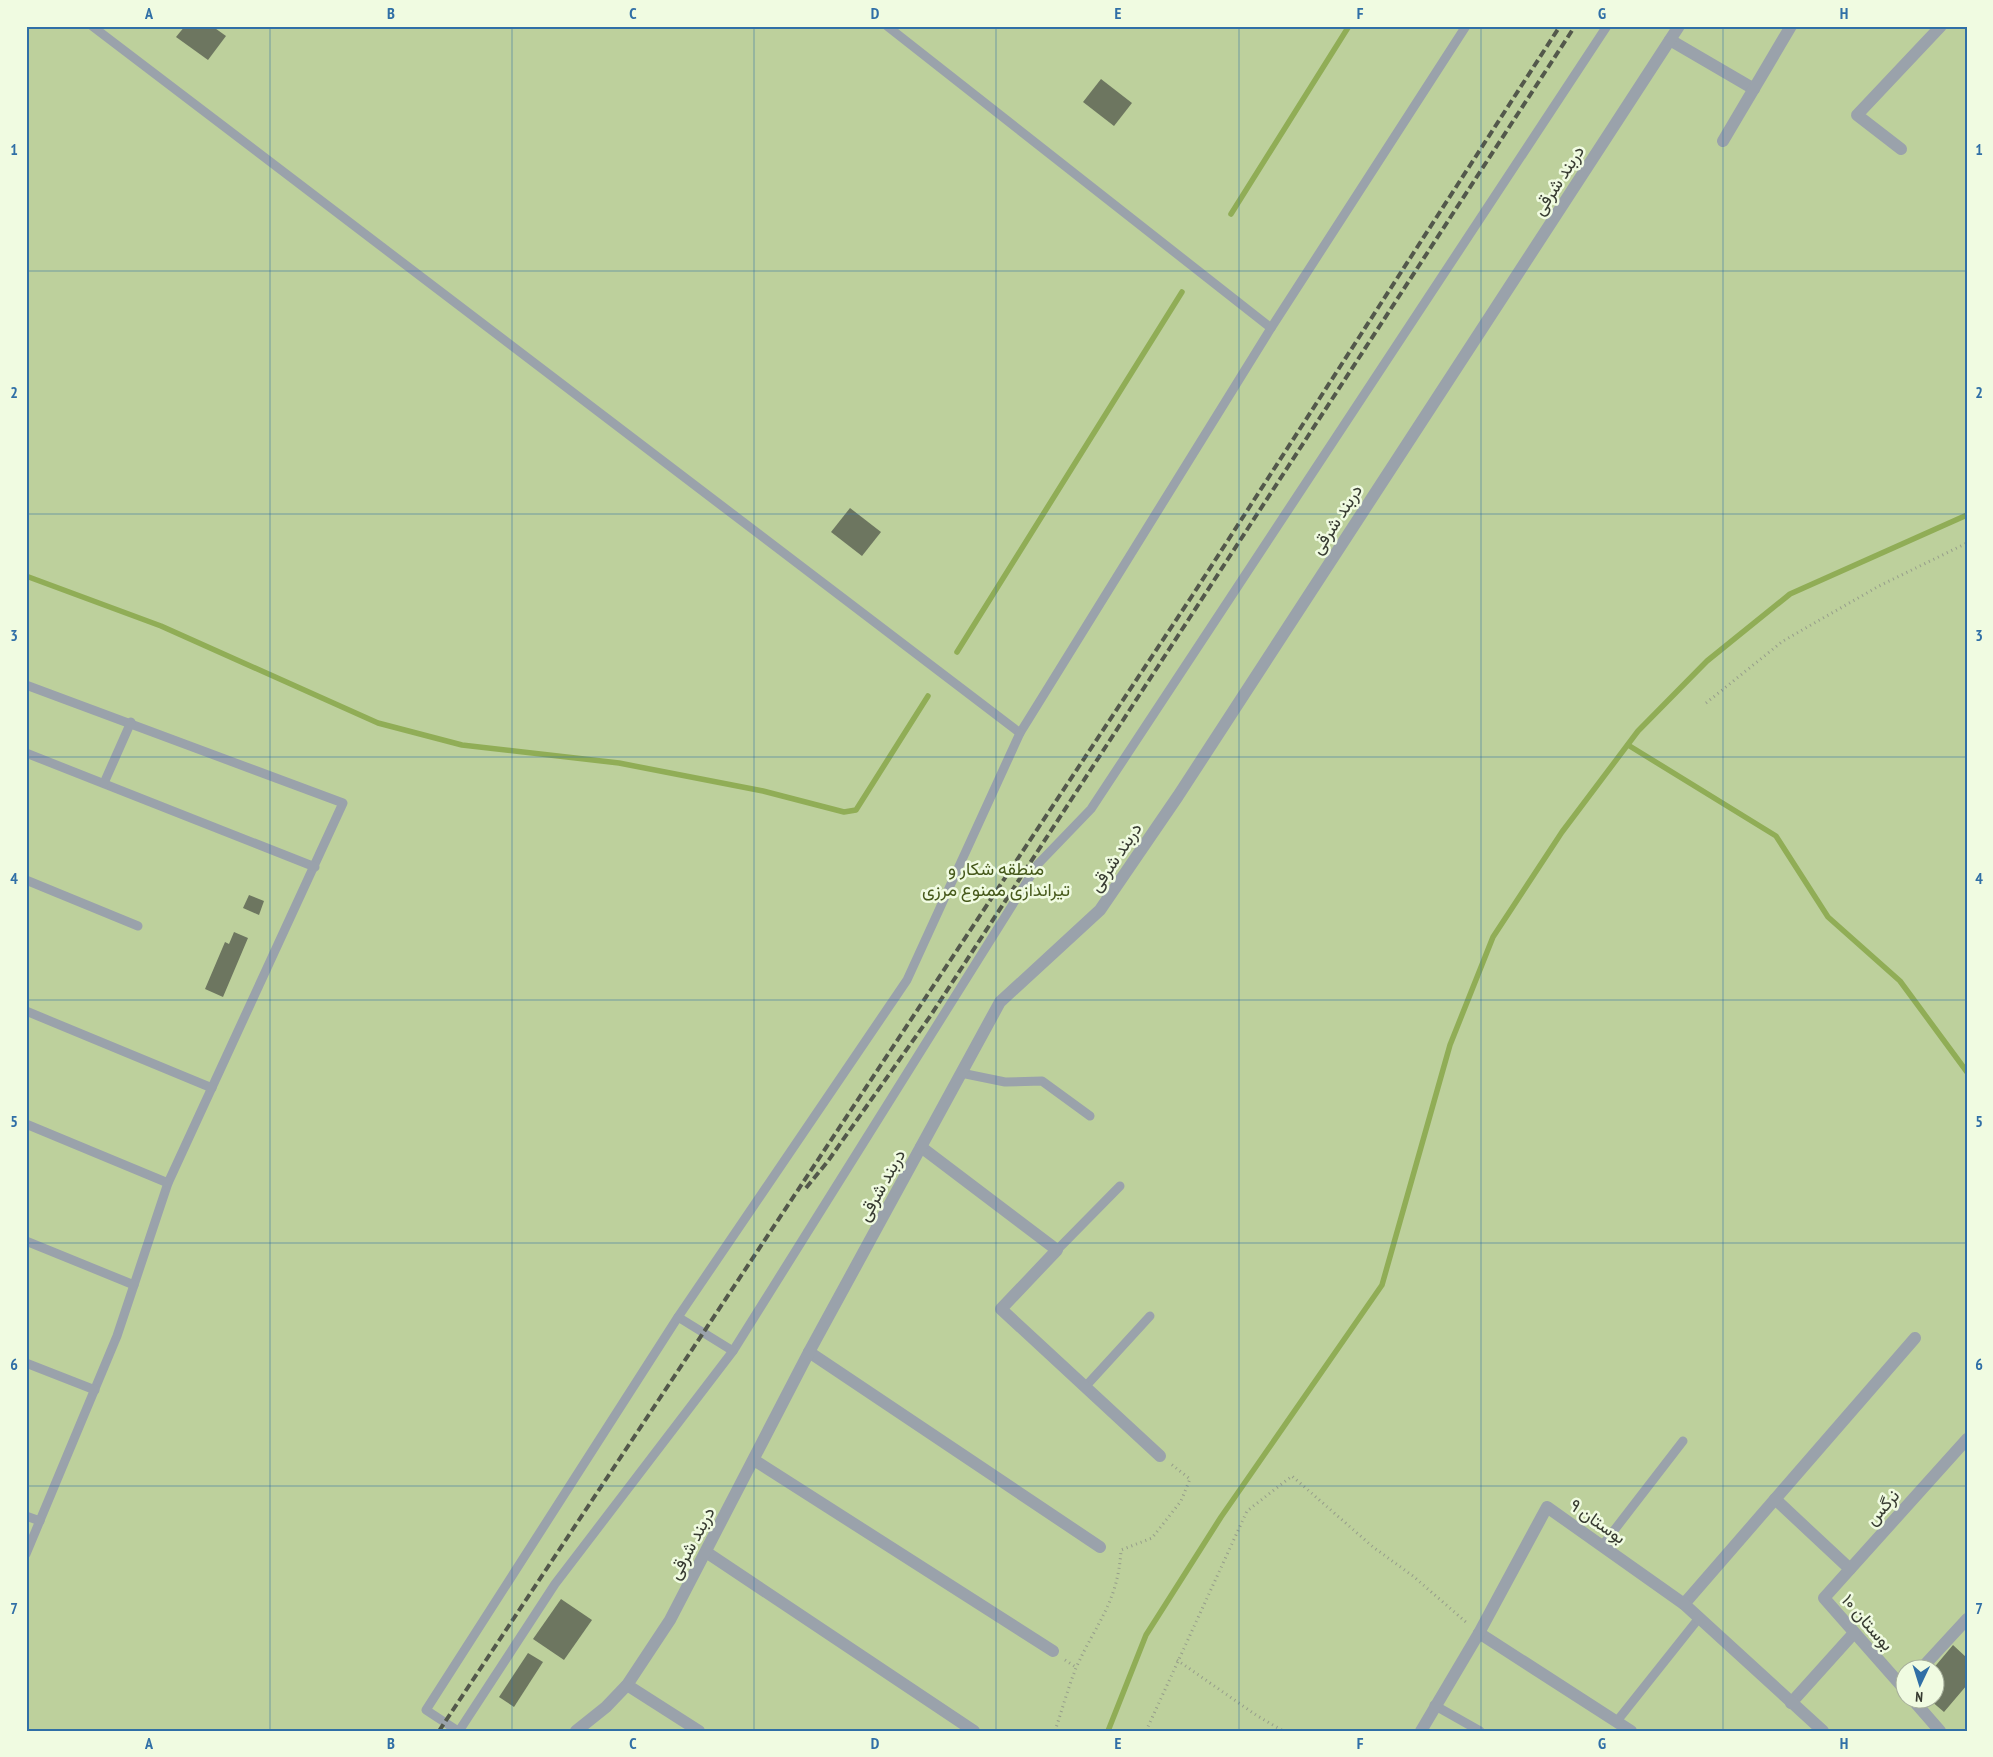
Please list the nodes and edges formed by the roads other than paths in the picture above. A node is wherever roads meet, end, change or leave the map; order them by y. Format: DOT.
graph roads {
  1 [pos="92,26"];
  2 [pos="887,26"];
  3 [pos="1466,26"];
  4 [pos="1607,26"];
  5 [pos="1679,26"];
  6 [pos="1791,26"];
  7 [pos="1941,26"];
  8 [pos="1670,40"];
  9 [pos="1754,89"];
  10 [pos="1723,141"];
  11 [pos="1901,150"];
  12 [pos="1272,328"];
  13 [pos="26,685"];
  14 [pos="131,722"];
  15 [pos="1020,733"];
  16 [pos="26,753"];
  17 [pos="104,783"];
  18 [pos="315,867"];
  19 [pos="26,880"];
  20 [pos="138,926"];
  21 [pos="26,1011"];
  22 [pos="961,1073"];
  23 [pos="212,1088"];
  24 [pos="1090,1116"];
  25 [pos="26,1124"];
  26 [pos="922,1146"];
  27 [pos="168,1183"];
  28 [pos="1120,1186"];
  29 [pos="26,1241"];
  30 [pos="1057,1250"];
  31 [pos="134,1285"];
  32 [pos="1150,1316"];
  33 [pos="678,1317"];
  34 [pos="1915,1338"];
  35 [pos="733,1350"];
  36 [pos="809,1352"];
  37 [pos="26,1363"];
  38 [pos="1085,1387"];
  39 [pos="95,1390"];
  40 [pos="1967,1439"];
  41 [pos="1683,1441"];
  42 [pos="1160,1456"];
  43 [pos="754,1460"];
  44 [pos="1774,1499"];
  45 [pos="26,1516"];
  46 [pos="40,1521"];
  47 [pos="1602,1546"];
  48 [pos="1100,1547"];
  49 [pos="706,1552"];
  50 [pos="26,1554"];
  51 [pos="1850,1569"];
  52 [pos="1824,1598"];
  53 [pos="1684,1604"];
  54 [pos="1699,1618"];
  55 [pos="1967,1619"];
  56 [pos="1479,1633"];
  57 [pos="1854,1633"];
  58 [pos="1053,1651"];
  59 [pos="1929,1660"];
  60 [pos="1896,1678"];
  61 [pos="627,1685"];
  62 [pos="1791,1703"];
  63 [pos="1434,1705"];
  64 [pos="1922,1710"];
  65 [pos="1617,1721"];
  66 [pos="458,1731"];
  67 [pos="576,1731"];
  68 [pos="698,1731"];
  69 [pos="974,1731"];
  70 [pos="1421,1731"];
  71 [pos="1480,1731"];
  72 [pos="1631,1731"];
  73 [pos="1823,1731"];
  74 [pos="1940,1731"];
  1 -- 15 [label="lane"];
  2 -- 12 [label="lane"];
  3 -- 12 [label="lane"];
  4 -- 35 [label="lane"];
  5 -- 8 [label="street, دربند شرقی"];
  6 -- 9 [label="street"];
  7 -- 11 [label="street"];
  8 -- 9 [label="street"];
  8 -- 22 [label="street, دربند شرقی"];
  9 -- 10 [label="street"];
  12 -- 15 [label="lane"];
  13 -- 14 [label="lane"];
  14 -- 17 [label="lane"];
  14 -- 18 [label="lane"];
  15 -- 33 [label="lane"];
  16 -- 17 [label="lane"];
  17 -- 18 [label="lane"];
  18 -- 23 [label="lane"];
  19 -- 20 [label="lane"];
  21 -- 23 [label="lane"];
  22 -- 24 [label="lane"];
  22 -- 26 [label="street, دربند شرقی"];
  23 -- 27 [label="lane"];
  25 -- 27 [label="lane"];
  26 -- 30 [label="street"];
  26 -- 36 [label="street, دربند شرقی"];
  27 -- 31 [label="lane"];
  28 -- 30 [label="lane"];
  29 -- 31 [label="lane"];
  30 -- 38 [label="street"];
  31 -- 39 [label="lane"];
  32 -- 38 [label="lane"];
  33 -- 35 [label="lane"];
  33 -- 66 [label="lane"];
  34 -- 44 [label="street"];
  35 -- 66 [label="lane"];
  36 -- 43 [label="street, دربند شرقی"];
  36 -- 48 [label="street"];
  37 -- 39 [label="lane"];
  38 -- 42 [label="street"];
  39 -- 46 [label="lane"];
  40 -- 51 [label="street, نرگس"];
  41 -- 47 [label="lane"];
  43 -- 49 [label="street, دربند شرقی"];
  43 -- 58 [label="street"];
  44 -- 51 [label="street"];
  44 -- 53 [label="street"];
  45 -- 46 [label="lane"];
  46 -- 50 [label="lane"];
  47 -- 53 [label="street, بوستان ۹"];
  47 -- 56 [label="street, بوستان ۹"];
  49 -- 61 [label="street, دربند شرقی"];
  49 -- 69 [label="street"];
  51 -- 52 [label="street, نرگس"];
  52 -- 57 [label="street, بوستان ۱۰"];
  53 -- 54 [label="street, بوستان ۹"];
  54 -- 62 [label="street, بوستان ۹"];
  54 -- 65 [label="lane"];
  55 -- 59 [label="street"];
  56 -- 63 [label="street, بوستان ۹"];
  56 -- 65 [label="street"];
  57 -- 60 [label="street, بوستان ۱۰"];
  57 -- 62 [label="street"];
  61 -- 67 [label="street, دربند شرقی"];
  61 -- 68 [label="street"];
  62 -- 73 [label="street, بوستان ۹"];
  63 -- 70 [label="street, بوستان ۹"];
  63 -- 71 [label="lane"];
  64 -- 74 [label="street"];
  65 -- 72 [label="street"];
}
